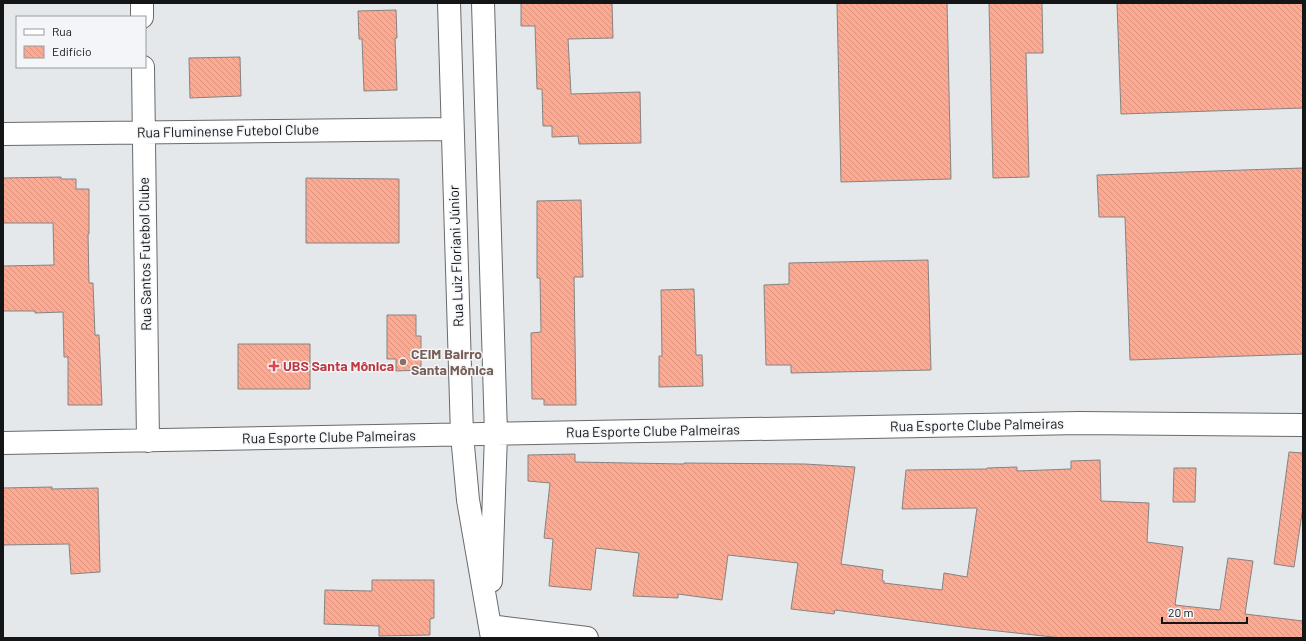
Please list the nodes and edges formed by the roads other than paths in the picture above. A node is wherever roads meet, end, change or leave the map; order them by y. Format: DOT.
graph roads {
  1 [pos="142,3"];
  2 [pos="449,3"];
  3 [pos="483,3"];
  4 [pos="142,16"];
  5 [pos="143,68"];
  6 [pos="452,129"];
  7 [pos="144,132"];
  8 [pos="3,134"];
  9 [pos="1303,426"];
  10 [pos="496,434"];
  11 [pos="462,435"];
  12 [pos="148,441"];
  13 [pos="3,443"];
  14 [pos="491,632"];
  15 [pos="587,638"];
  1 -- 4 [label="street"];
  2 -- 6 [label="street, Rua Luiz Floriani Júnior"];
  3 -- 10 [label="street"];
  5 -- 7 [label="street, Rua Santos Futebol Clube"];
  6 -- 7 [label="street, Rua Fluminense Futebol Clube"];
  6 -- 11 [label="street, Rua Luiz Floriani Júnior"];
  7 -- 8 [label="street, Rua Fluminense Futebol Clube"];
  7 -- 12 [label="street, Rua Santos Futebol Clube"];
  9 -- 10 [label="street, Rua Esporte Clube Palmeiras"];
  10 -- 11 [label="street, Rua Esporte Clube Palmeiras"];
  10 -- 14 [label="street"];
  11 -- 12 [label="street, Rua Esporte Clube Palmeiras"];
  11 -- 14 [label="street, Rua Luiz Floriani Júnior"];
  12 -- 13 [label="street, Rua Esporte Clube Palmeiras"];
  14 -- 15 [label="street"];
}
